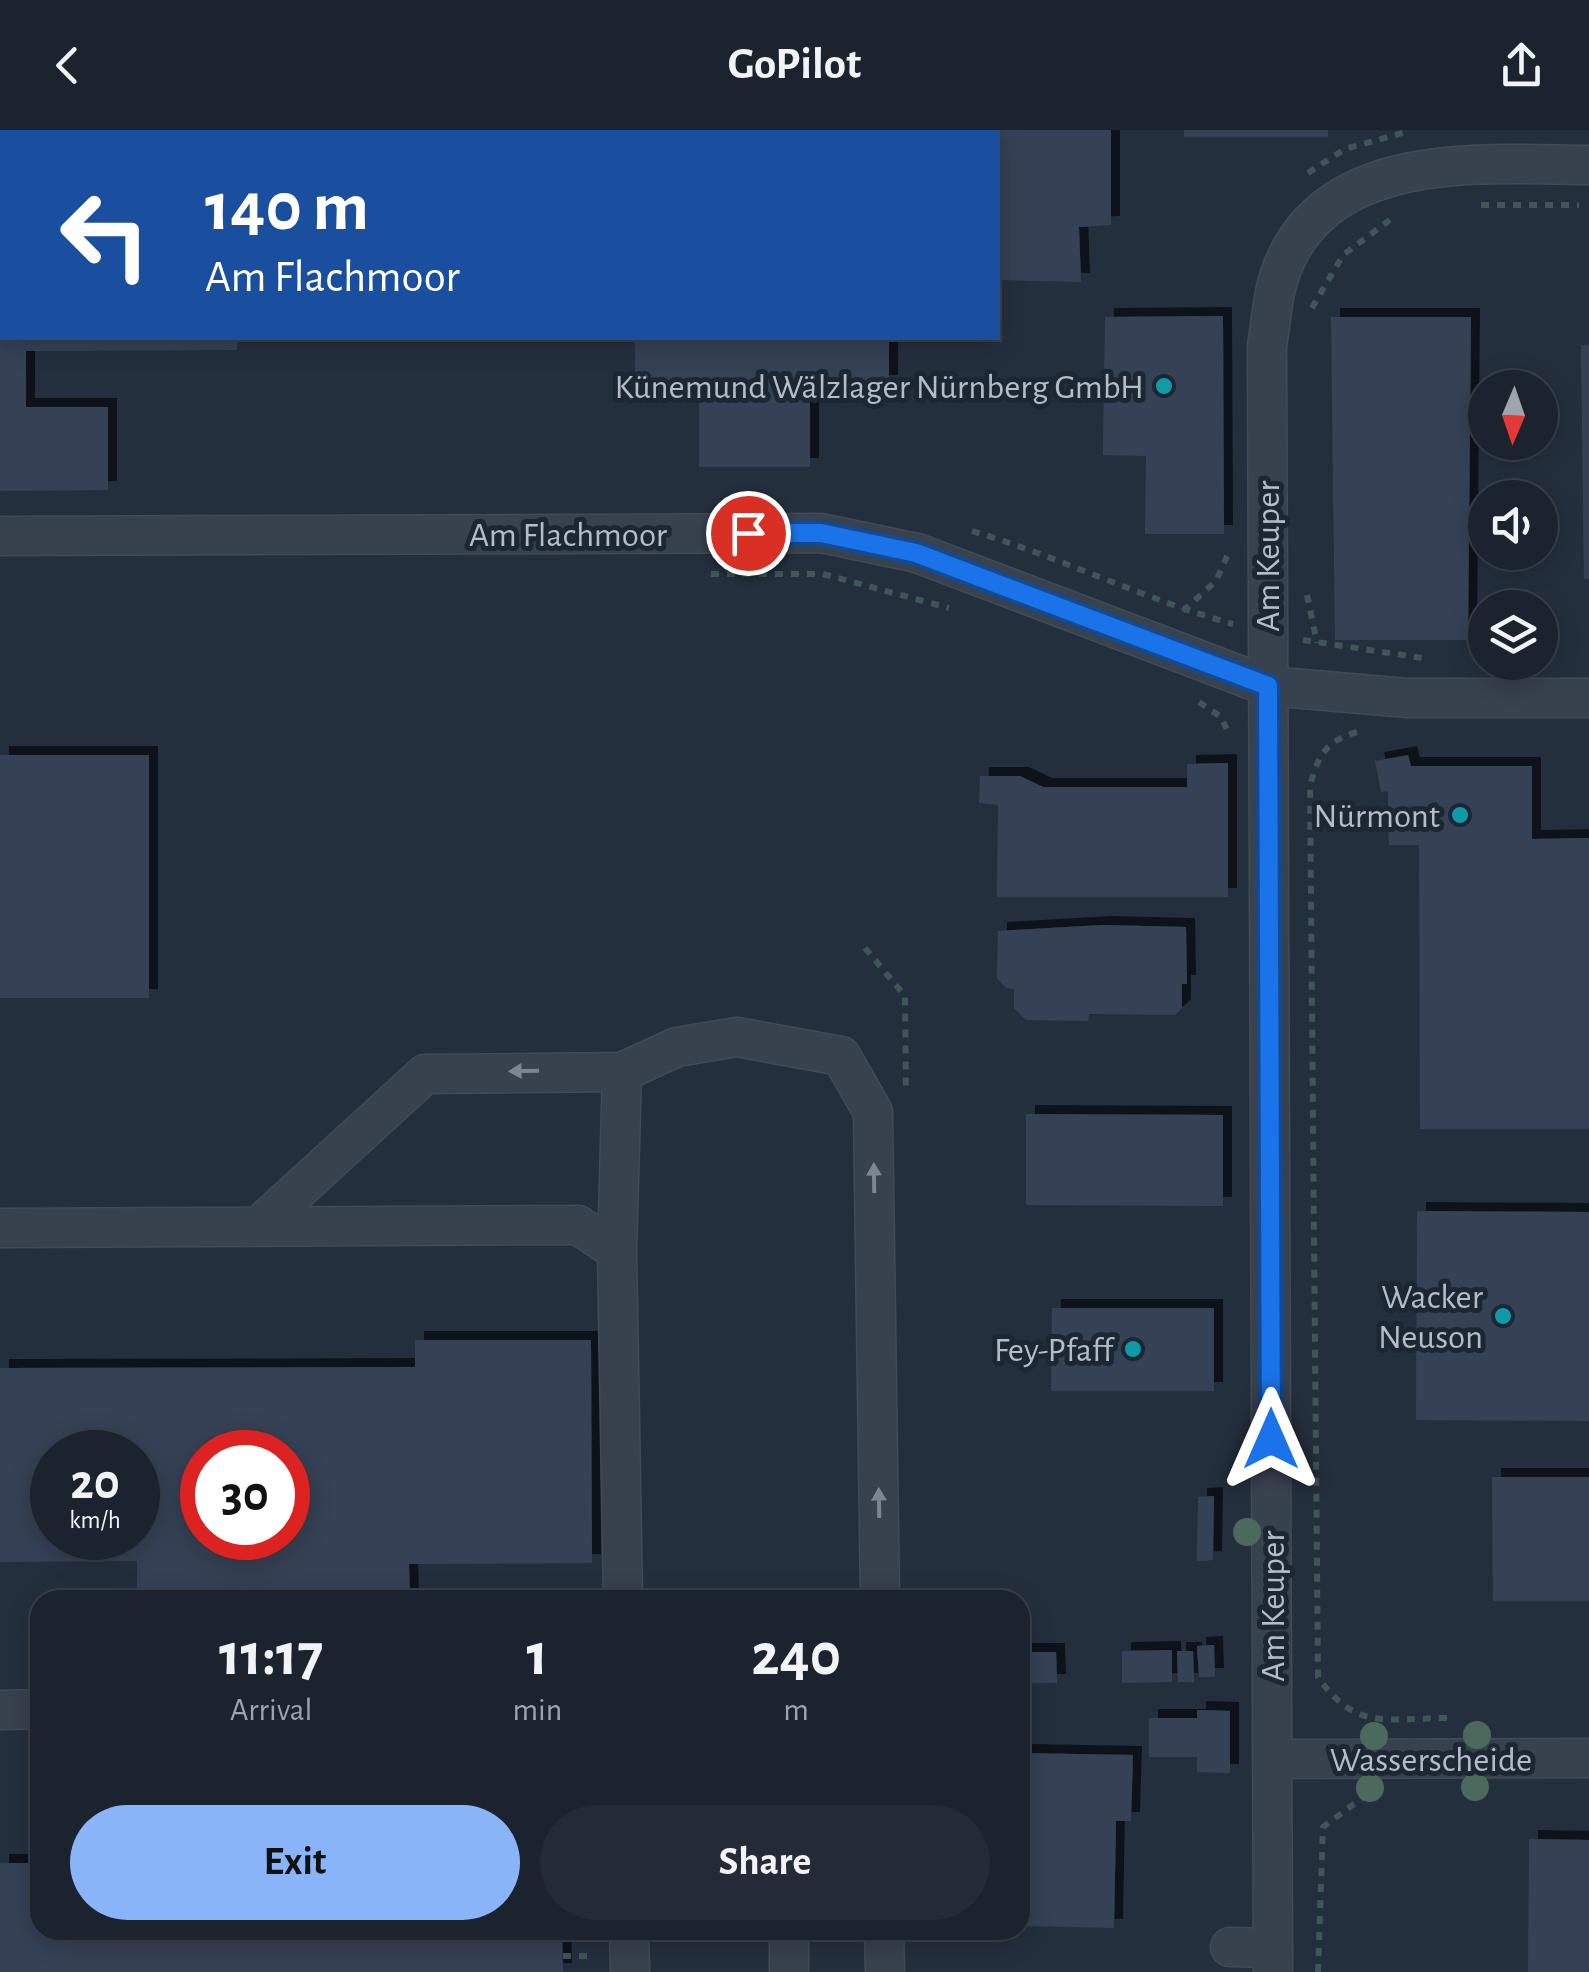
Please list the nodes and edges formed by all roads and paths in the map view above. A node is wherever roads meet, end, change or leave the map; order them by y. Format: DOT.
graph roads {
  1 [pos="1589,164"];
  2 [pos="1468,205"];
  3 [pos="1589,205"];
  4 [pos="1394,217"];
  5 [pos="1310,314"];
  6 [pos="0,536"];
  7 [pos="694,574"];
  8 [pos="1308,578"];
  9 [pos="958,610"];
  10 [pos="1317,643"];
  11 [pos="1268,686"];
  12 [pos="1192,697"];
  13 [pos="1589,698"];
  14 [pos="1374,733"];
  15 [pos="1232,753"];
  16 [pos="622,1072"];
  17 [pos="259,1226"];
  18 [pos="0,1228"];
  19 [pos="617,1251"];
  20 [pos="623,1590"];
  21 [pos="880,1590"];
  22 [pos="30,1709"];
  23 [pos="0,1710"];
  24 [pos="1456,1718"];
  25 [pos="1274,1758"];
  26 [pos="1589,1758"];
  27 [pos="1378,1798"];
  28 [pos="629,1940"];
  29 [pos="789,1940"];
  30 [pos="884,1940"];
  31 [pos="1230,1947"];
  32 [pos="1273,1960"];
  33 [pos="630,1972"];
  34 [pos="789,1972"];
  35 [pos="885,1972"];
  36 [pos="1318,1972"];
  1 -- 11 [label="street, Am Keuper"];
  2 -- 3 [label="path"];
  4 -- 5 [label="path"];
  6 -- 11 [label="street, Am Flachmoor"];
  7 -- 9 [label="path"];
  8 -- 10 [label="path"];
  11 -- 13 [label="street, Am Flachmoor"];
  11 -- 25 [label="street, Am Keuper"];
  12 -- 15 [label="path"];
  14 -- 24 [label="path"];
  16 -- 17 [label="street, one-way"];
  16 -- 19 [label="street"];
  21 -- 16 [label="street, one-way"];
  17 -- 18 [label="street"];
  17 -- 19 [label="street"];
  19 -- 20 [label="street"];
  22 -- 23 [label="street"];
  25 -- 26 [label="street, Wasserscheide"];
  25 -- 32 [label="street, Am Keuper"];
  27 -- 36 [label="path"];
  28 -- 33 [label="street"];
  29 -- 34 [label="street"];
  30 -- 35 [label="street"];
  31 -- 32 [label="street"];
}
